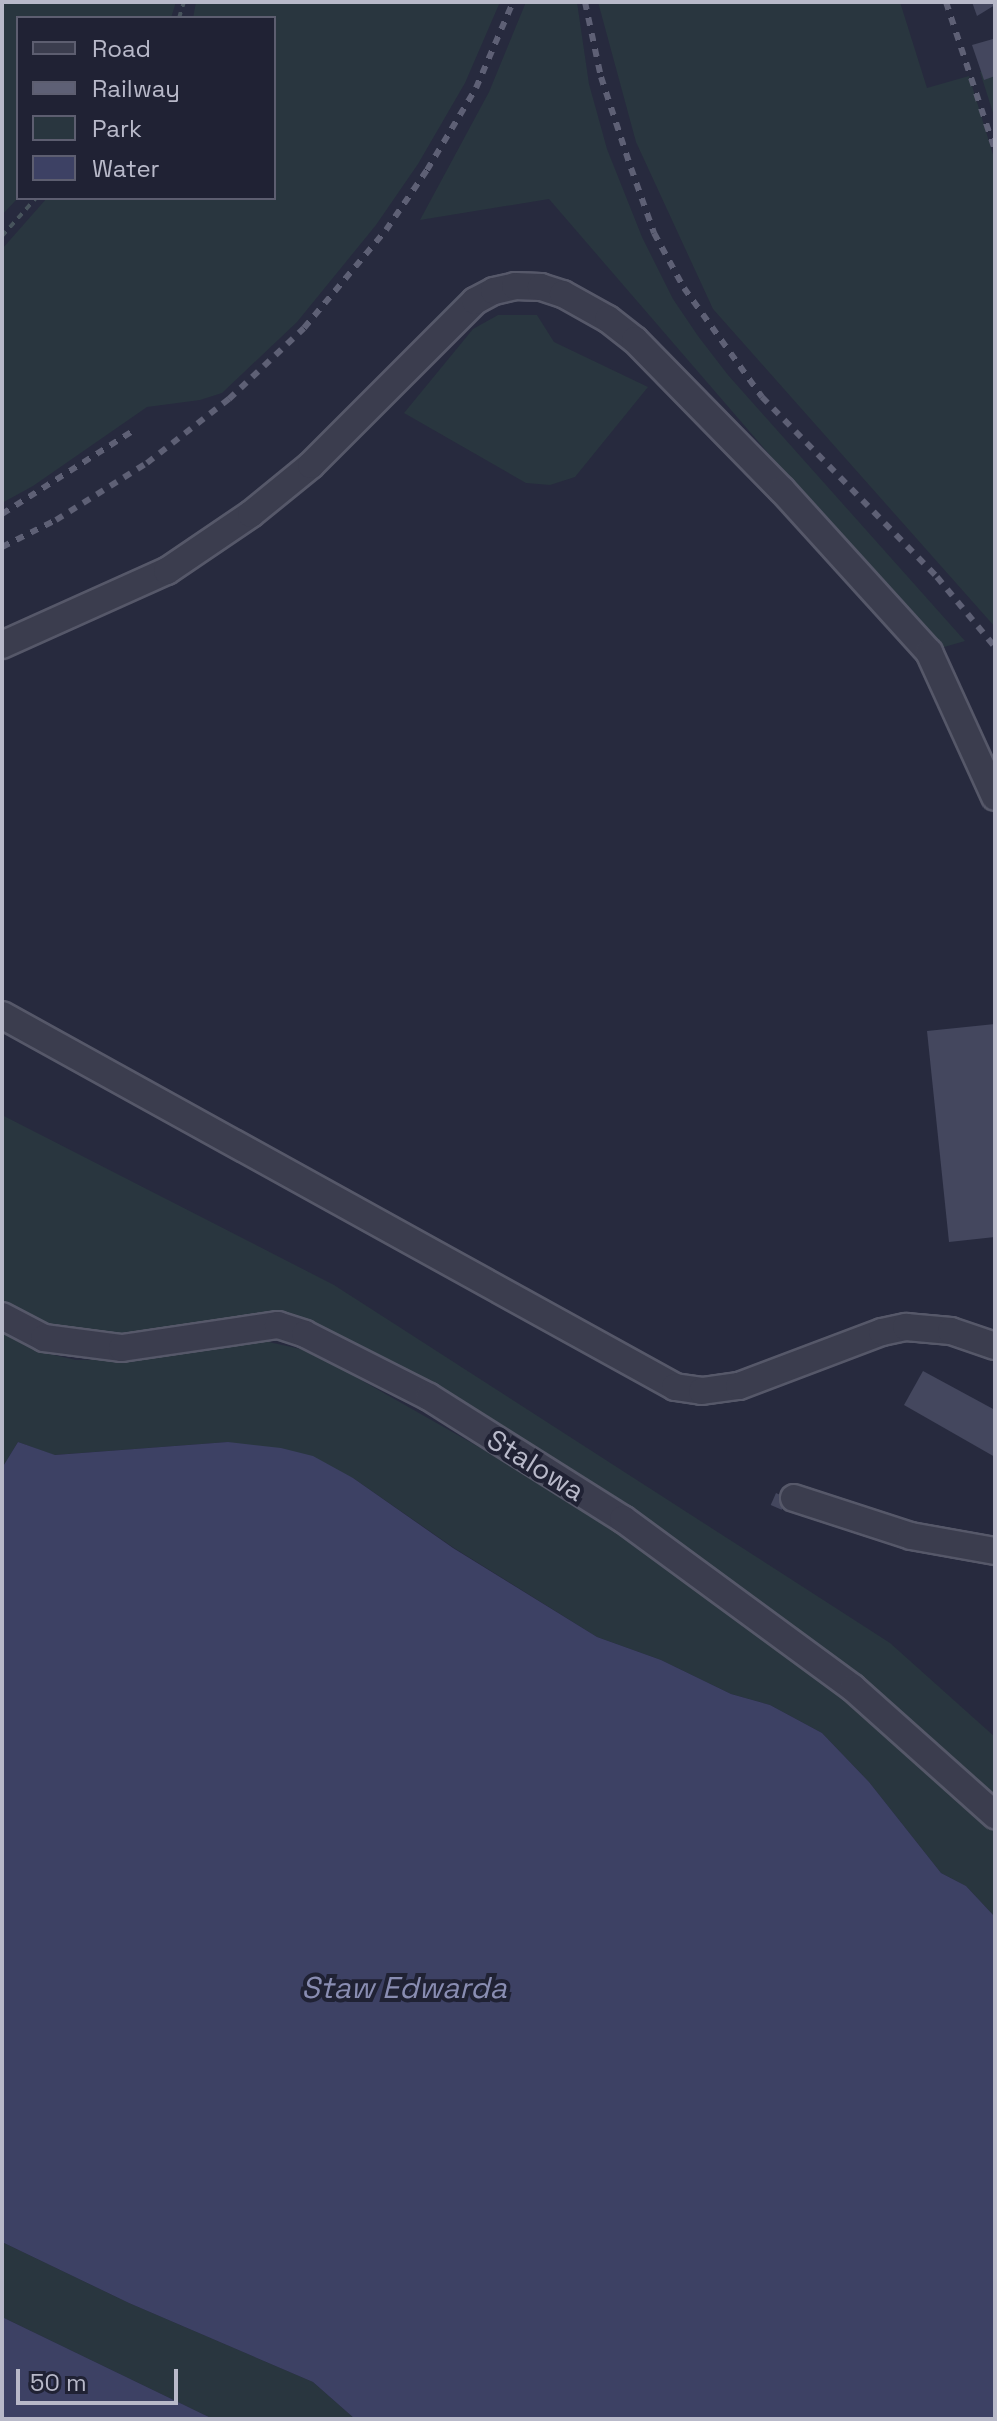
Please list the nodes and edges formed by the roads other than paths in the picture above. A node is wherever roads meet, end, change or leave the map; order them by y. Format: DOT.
graph roads {
  1 [pos="2,645"];
  2 [pos="995,797"];
  3 [pos="2,1015"];
  4 [pos="2,1316"];
  5 [pos="995,1346"];
  6 [pos="794,1498"];
  7 [pos="995,1551"];
  8 [pos="995,1815"];
  1 -- 2 [label="street"];
  3 -- 5 [label="street"];
  4 -- 8 [label="street, Stalowa"];
  6 -- 7 [label="street"];
}
